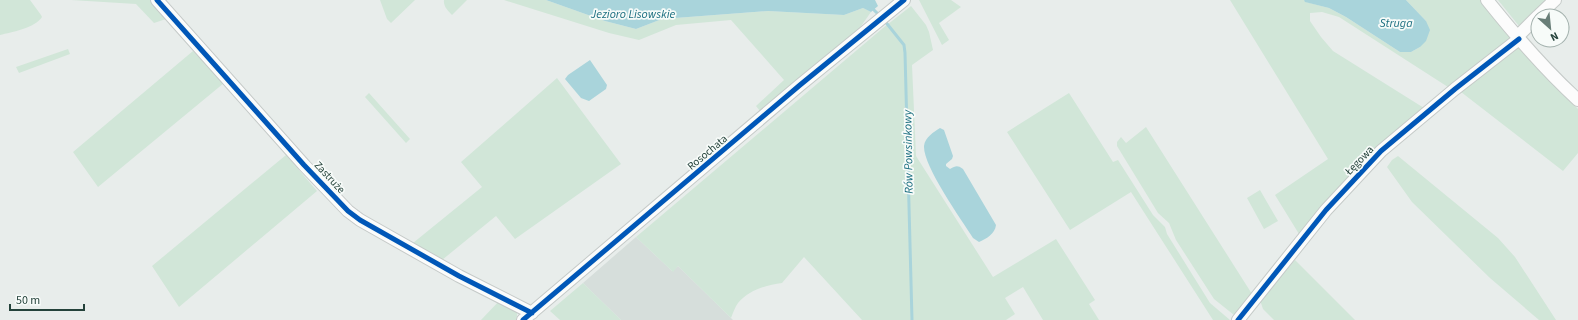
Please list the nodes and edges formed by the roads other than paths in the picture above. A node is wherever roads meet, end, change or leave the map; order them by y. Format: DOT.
graph roads {
  1 [pos="157,0"];
  2 [pos="904,0"];
  3 [pos="1487,0"];
  4 [pos="1555,0"];
  5 [pos="1546,8"];
  6 [pos="1530,25"];
  7 [pos="1518,38"];
  8 [pos="1578,100"];
  9 [pos="527,316"];
  10 [pos="1238,320"];
  1 -- 9 [label="street, Zastruże"];
  2 -- 9 [label="street, Rosochata"];
  3 -- 7 [label="street"];
  4 -- 5 [label="street, Łęgowa"];
  6 -- 7 [label="street, Łęgowa"];
  7 -- 8 [label="street"];
  7 -- 10 [label="street, Łęgowa"];
}
